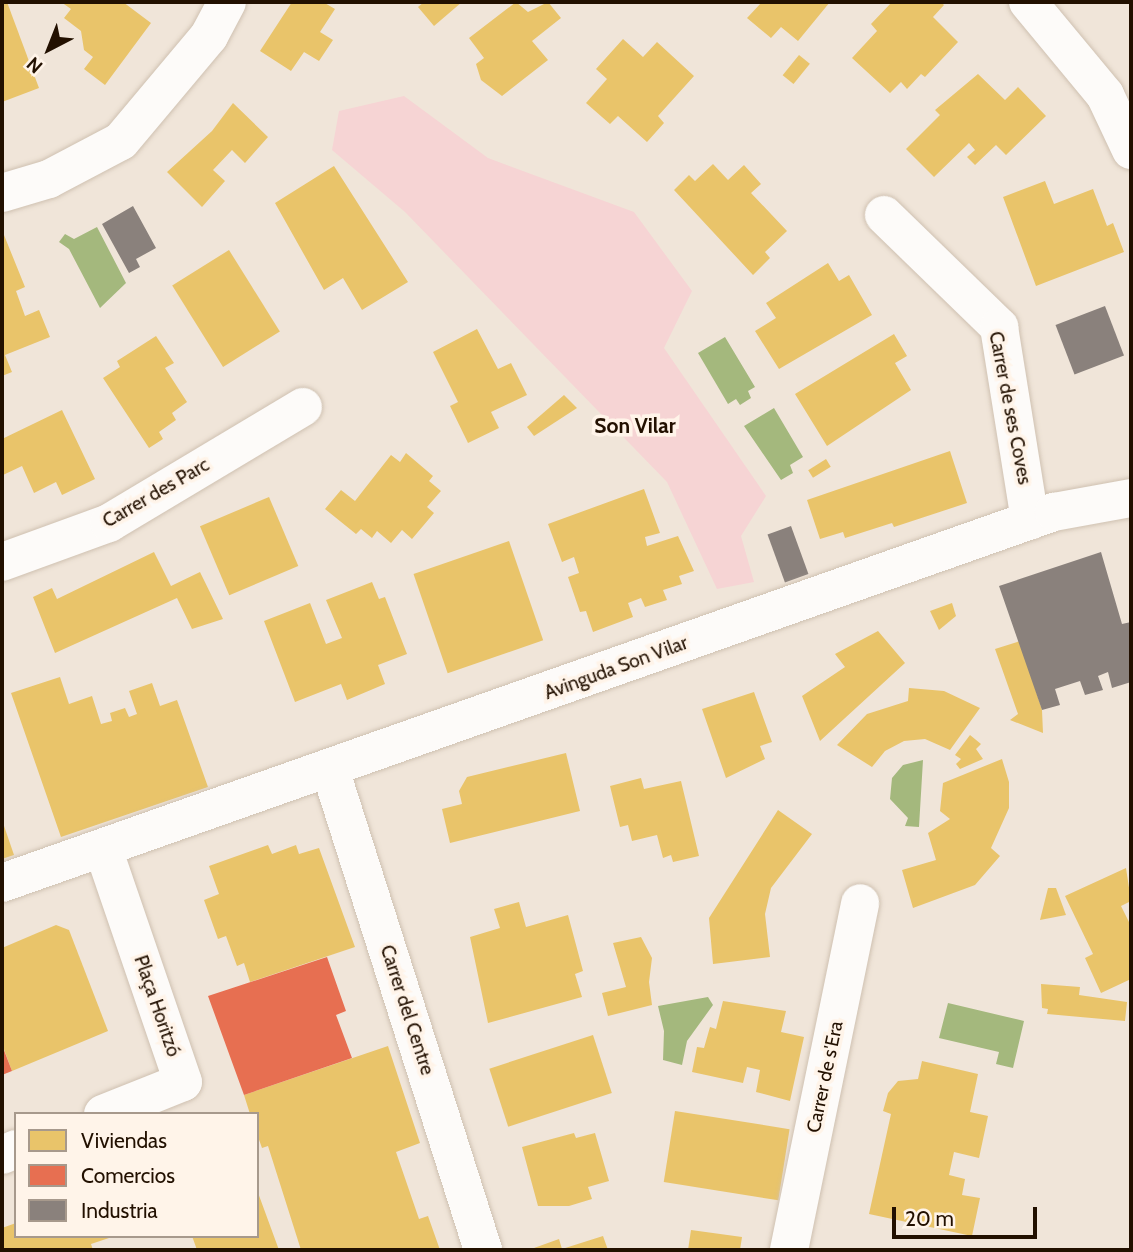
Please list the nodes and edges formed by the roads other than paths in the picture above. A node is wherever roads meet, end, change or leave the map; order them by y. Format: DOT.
graph roads {
  1 [pos="227,2"];
  2 [pos="1028,2"];
  3 [pos="1131,150"];
  4 [pos="2,193"];
  5 [pos="884,215"];
  6 [pos="303,407"];
  7 [pos="1131,498"];
  8 [pos="1030,521"];
  9 [pos="2,562"];
  10 [pos="330,769"];
  11 [pos="103,848"];
  12 [pos="2,883"];
  13 [pos="860,904"];
  14 [pos="108,1112"];
  15 [pos="483,1250"];
  16 [pos="789,1250"];
  1 -- 4 [label="street"];
  2 -- 3 [label="street"];
  5 -- 8 [label="street, Carrer de ses Coves"];
  6 -- 9 [label="street, Carrer des Parc"];
  7 -- 8 [label="street, Avinguda Son Vilar"];
  8 -- 10 [label="street, Avinguda Son Vilar"];
  10 -- 11 [label="street, Avinguda Son Vilar"];
  10 -- 15 [label="street, Carrer del Centre"];
  11 -- 12 [label="street, Avinguda Son Vilar"];
  11 -- 14 [label="street, Plaça Horitzó"];
  13 -- 16 [label="street, Carrer de s'Era"];
}
